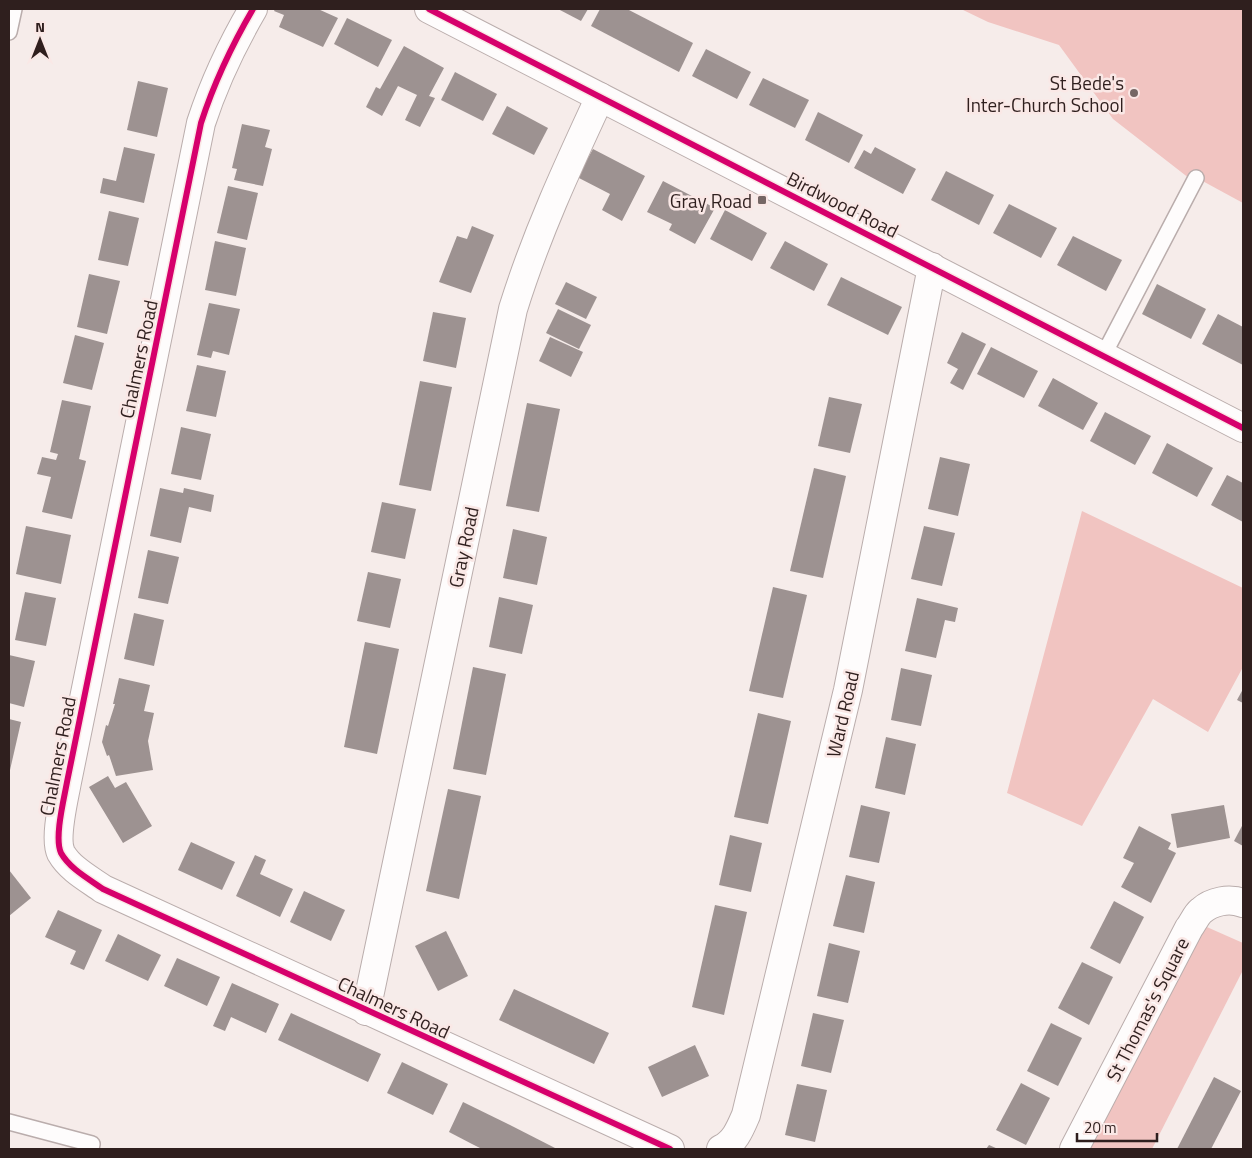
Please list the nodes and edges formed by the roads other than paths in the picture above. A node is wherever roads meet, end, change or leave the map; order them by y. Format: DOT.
graph roads {
  1 [pos="14,9"];
  2 [pos="253,9"];
  3 [pos="429,9"];
  4 [pos="9,32"];
  5 [pos="600,97"];
  6 [pos="1196,178"];
  7 [pos="932,267"];
  8 [pos="1103,356"];
  9 [pos="1243,428"];
  10 [pos="1243,902"];
  11 [pos="366,1011"];
  12 [pos="9,1122"];
  13 [pos="91,1149"];
  14 [pos="670,1149"];
  15 [pos="721,1149"];
  16 [pos="1074,1149"];
  1 -- 4 [label="lane"];
  2 -- 11 [label="street, Chalmers Road"];
  3 -- 5 [label="street, Birdwood Road"];
  5 -- 7 [label="street, Birdwood Road"];
  5 -- 11 [label="street, Gray Road"];
  6 -- 8 [label="lane"];
  7 -- 8 [label="street, Birdwood Road"];
  7 -- 15 [label="street, Ward Road"];
  8 -- 9 [label="street, Birdwood Road"];
  10 -- 16 [label="street, St Thomas's Square"];
  11 -- 14 [label="street, Chalmers Road"];
  12 -- 13 [label="lane"];
}
